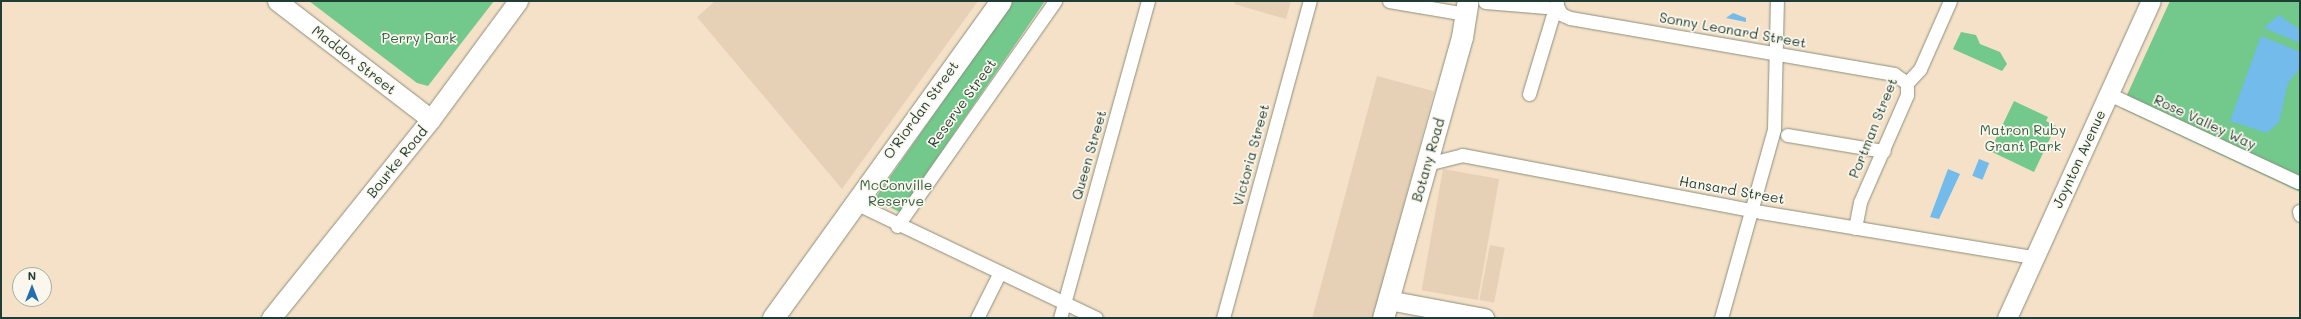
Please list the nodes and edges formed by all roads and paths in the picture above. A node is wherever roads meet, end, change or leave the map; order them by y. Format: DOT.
graph roads {
  1 [pos="277,1"];
  2 [pos="518,1"];
  3 [pos="1000,1"];
  4 [pos="1055,1"];
  5 [pos="1148,1"];
  6 [pos="1310,1"];
  7 [pos="1389,1"];
  8 [pos="1777,1"];
  9 [pos="1950,1"];
  10 [pos="2151,1"];
  11 [pos="1553,5"];
  12 [pos="1473,6"];
  13 [pos="1778,55"];
  14 [pos="1907,83"];
  15 [pos="1529,94"];
  16 [pos="2109,94"];
  17 [pos="431,119"];
  18 [pos="1787,135"];
  19 [pos="1884,151"];
  20 [pos="1427,164"];
  21 [pos="2292,180"];
  22 [pos="855,203"];
  23 [pos="1751,210"];
  24 [pos="897,226"];
  25 [pos="1855,228"];
  26 [pos="2033,257"];
  27 [pos="999,274"];
  28 [pos="1064,303"];
  29 [pos="1386,309"];
  30 [pos="2007,317"];
  31 [pos="271,318"];
  32 [pos="773,318"];
  33 [pos="977,318"];
  34 [pos="1060,318"];
  35 [pos="1096,318"];
  36 [pos="1223,318"];
  37 [pos="1484,318"];
  38 [pos="1721,318"];
  1 -- 17 [label="street, Maddox Street"];
  2 -- 17 [label="street, Bourke Road"];
  3 -- 22 [label="main road, O'Riordan Street"];
  4 -- 24 [label="street, Reserve Street"];
  5 -- 28 [label="street, Queen Street"];
  6 -- 36 [label="street, Victoria Street"];
  7 -- 12 [label="street"];
  8 -- 13 [label="street"];
  9 -- 14 [label="street, Portman Street"];
  10 -- 16 [label="street, Joynton Avenue"];
  11 -- 12 [label="street"];
  11 -- 13 [label="street, Sonny Leonard Street"];
  11 -- 15 [label="street"];
  12 -- 20 [label="main road, Botany Road"];
  13 -- 14 [label="street, Sonny Leonard Street"];
  13 -- 23 [label="street"];
  14 -- 19 [label="street, Portman Street"];
  16 -- 21 [label="street, Rose Valley Way"];
  16 -- 26 [label="street, Joynton Avenue"];
  17 -- 31 [label="street, Bourke Road"];
  18 -- 19 [label="street"];
  19 -- 25 [label="street, Portman Street"];
  20 -- 23 [label="street, Hansard Street"];
  20 -- 29 [label="main road, Botany Road"];
  22 -- 24 [label="street"];
  22 -- 32 [label="main road, O'Riordan Street"];
  23 -- 25 [label="street, Hansard Street"];
  23 -- 38 [label="street"];
  24 -- 27 [label="street"];
  25 -- 26 [label="street, Hansard Street"];
  26 -- 30 [label="street, Joynton Avenue"];
  27 -- 28 [label="street"];
  27 -- 33 [label="street"];
  28 -- 34 [label="street, Queen Street"];
  28 -- 35 [label="street"];
  29 -- 37 [label="street"];
}
